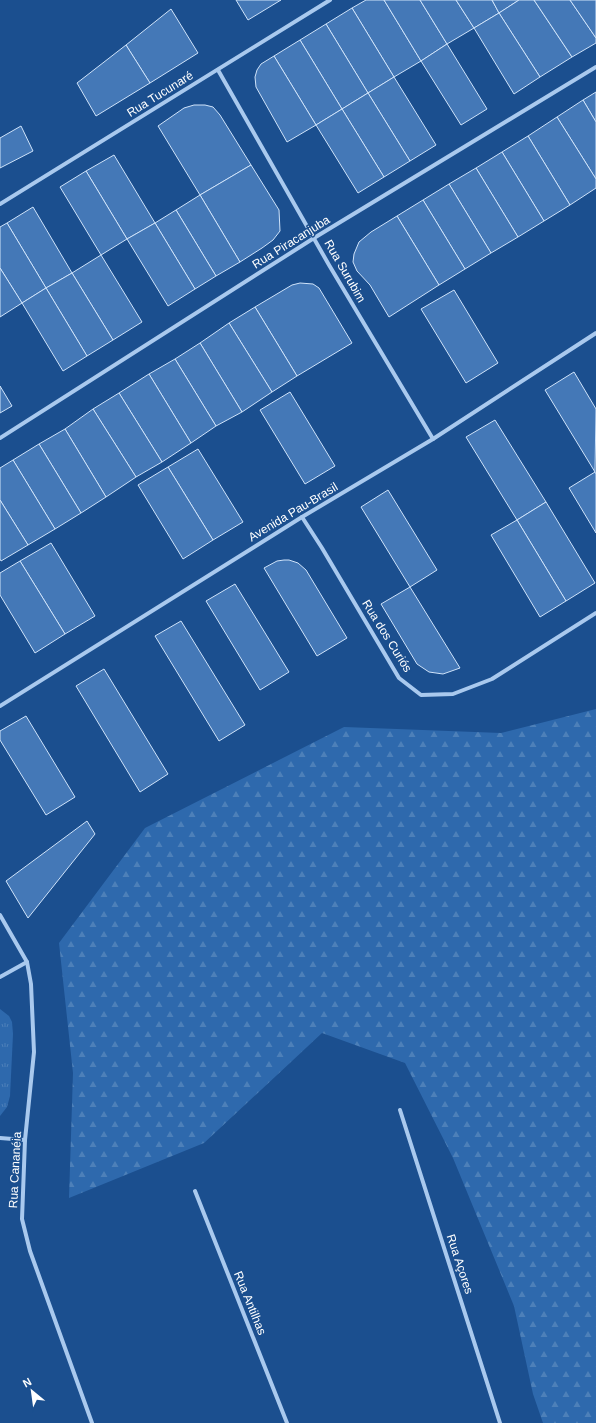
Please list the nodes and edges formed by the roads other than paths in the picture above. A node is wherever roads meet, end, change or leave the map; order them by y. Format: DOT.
graph roads {
  1 [pos="330,0"];
  2 [pos="596,67"];
  3 [pos="218,70"];
  4 [pos="0,204"];
  5 [pos="314,238"];
  6 [pos="596,333"];
  7 [pos="0,438"];
  8 [pos="433,439"];
  9 [pos="302,517"];
  10 [pos="596,613"];
  11 [pos="0,706"];
  12 [pos="0,915"];
  13 [pos="27,962"];
  14 [pos="0,977"];
  15 [pos="400,1110"];
  16 [pos="0,1138"];
  17 [pos="26,1140"];
  18 [pos="195,1191"];
  19 [pos="92,1423"];
  20 [pos="287,1423"];
  21 [pos="500,1423"];
  1 -- 3 [label="street, Rua Tucunaré"];
  2 -- 5 [label="street, Rua Piracanjuba"];
  3 -- 4 [label="street, Rua Tucunaré"];
  3 -- 5 [label="street, Rua Surubim"];
  5 -- 7 [label="street, Rua Piracanjuba"];
  5 -- 8 [label="street, Rua Surubim"];
  6 -- 8 [label="street, Avenida Pau-Brasil"];
  8 -- 9 [label="street, Avenida Pau-Brasil"];
  9 -- 10 [label="street, Rua dos Curiós"];
  9 -- 11 [label="street, Avenida Pau-Brasil"];
  12 -- 13 [label="street, Rua Cananéia"];
  13 -- 14 [label="street"];
  13 -- 17 [label="street, Rua Cananéia"];
  15 -- 21 [label="street, Rua Açores"];
  16 -- 17 [label="street"];
  17 -- 19 [label="street, Rua Cananéia"];
  18 -- 20 [label="street, Rua Antilhas"];
}
